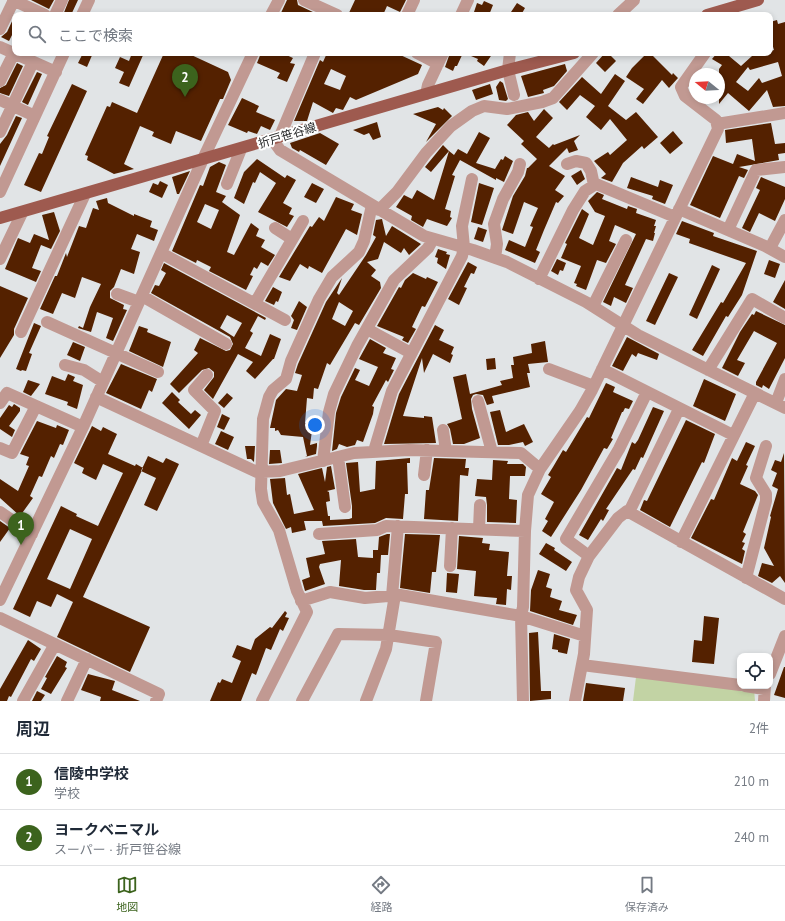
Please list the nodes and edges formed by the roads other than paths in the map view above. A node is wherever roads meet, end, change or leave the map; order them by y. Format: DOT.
graph roads {
  1 [pos="13,0"];
  2 [pos="62,0"];
  3 [pos="89,0"];
  4 [pos="279,0"];
  5 [pos="304,0"];
  6 [pos="414,0"];
  7 [pos="468,0"];
  8 [pos="634,0"];
  9 [pos="758,0"];
  10 [pos="34,8"];
  11 [pos="735,10"];
  12 [pos="56,12"];
  13 [pos="83,12"];
  14 [pos="273,12"];
  15 [pos="330,12"];
  16 [pos="408,12"];
  17 [pos="462,12"];
  18 [pos="621,12"];
  19 [pos="723,12"];
  20 [pos="0,29"];
  21 [pos="0,47"];
  22 [pos="12,51"];
  23 [pos="12,56"];
  24 [pos="21,56"];
  25 [pos="63,56"];
  26 [pos="252,56"];
  27 [pos="315,56"];
  28 [pos="510,56"];
  29 [pos="562,56"];
  30 [pos="590,56"];
  31 [pos="703,56"];
  32 [pos="441,58"];
  33 [pos="32,62"];
  34 [pos="508,70"];
  35 [pos="56,72"];
  36 [pos="0,81"];
  37 [pos="426,94"];
  38 [pos="514,95"];
  39 [pos="0,100"];
  40 [pos="13,106"];
  41 [pos="785,113"];
  42 [pos="35,116"];
  43 [pos="717,124"];
  44 [pos="0,132"];
  45 [pos="276,138"];
  46 [pos="241,149"];
  47 [pos="203,159"];
  48 [pos="520,164"];
  49 [pos="567,164"];
  50 [pos="785,166"];
  51 [pos="472,179"];
  52 [pos="2,184"];
  53 [pos="227,184"];
  54 [pos="594,185"];
  55 [pos="85,194"];
  56 [pos="375,207"];
  57 [pos="22,213"];
  58 [pos="677,213"];
  59 [pos="0,218"];
  60 [pos="785,220"];
  61 [pos="303,221"];
  62 [pos="275,228"];
  63 [pos="728,230"];
  64 [pos="292,239"];
  65 [pos="433,239"];
  66 [pos="626,240"];
  67 [pos="464,247"];
  68 [pos="770,248"];
  69 [pos="161,253"];
  70 [pos="785,257"];
  71 [pos="495,258"];
  72 [pos="0,259"];
  73 [pos="539,279"];
  74 [pos="117,294"];
  75 [pos="140,299"];
  76 [pos="255,303"];
  77 [pos="592,306"];
  78 [pos="785,318"];
  79 [pos="285,320"];
  80 [pos="47,322"];
  81 [pos="623,325"];
  82 [pos="367,329"];
  83 [pos="21,332"];
  84 [pos="226,344"];
  85 [pos="411,353"];
  86 [pos="116,354"];
  87 [pos="65,365"];
  88 [pos="549,369"];
  89 [pos="602,369"];
  90 [pos="708,370"];
  91 [pos="158,372"];
  92 [pos="207,375"];
  93 [pos="785,379"];
  94 [pos="103,382"];
  95 [pos="594,386"];
  96 [pos="647,392"];
  97 [pos="755,393"];
  98 [pos="96,397"];
  99 [pos="478,401"];
  100 [pos="0,403"];
  101 [pos="780,405"];
  102 [pos="36,406"];
  103 [pos="679,408"];
  104 [pos="83,427"];
  105 [pos="443,430"];
  106 [pos="733,435"];
  107 [pos="201,446"];
  108 [pos="766,446"];
  109 [pos="0,448"];
  110 [pos="427,450"];
  111 [pos="374,451"];
  112 [pos="446,451"];
  113 [pos="492,452"];
  114 [pos="338,457"];
  115 [pos="323,461"];
  116 [pos="540,469"];
  117 [pos="262,472"];
  118 [pos="424,474"];
  119 [pos="480,505"];
  120 [pos="345,507"];
  121 [pos="0,512"];
  122 [pos="629,512"];
  123 [pos="398,526"];
  124 [pos="452,528"];
  125 [pos="479,529"];
  126 [pos="525,531"];
  127 [pos="32,534"];
  128 [pos="319,534"];
  129 [pos="681,542"];
  130 [pos="589,556"];
  131 [pos="450,566"];
  132 [pos="746,578"];
  133 [pos="393,595"];
  134 [pos="785,599"];
  135 [pos="0,600"];
  136 [pos="301,601"];
  137 [pos="520,616"];
  138 [pos="0,618"];
  139 [pos="389,636"];
  140 [pos="585,636"];
  141 [pos="785,636"];
  142 [pos="55,644"];
  143 [pos="782,655"];
  144 [pos="86,660"];
  145 [pos="582,665"];
  146 [pos="773,669"];
  147 [pos="737,685"];
  148 [pos="765,689"];
  149 [pos="23,701"];
  150 [pos="67,701"];
  151 [pos="156,701"];
  152 [pos="262,701"];
  153 [pos="302,701"];
  154 [pos="366,701"];
  155 [pos="426,701"];
  156 [pos="523,701"];
  157 [pos="575,701"];
  158 [pos="764,701"];
  1 -- 10 [label="street"];
  1 -- 20 [label="street"];
  2 -- 12 [label="street"];
  3 -- 13 [label="street"];
  4 -- 14 [label="street"];
  5 -- 15 [label="street"];
  6 -- 16 [label="street"];
  7 -- 17 [label="street"];
  8 -- 18 [label="street"];
  9 -- 11 [label="main road"];
  11 -- 19 [label="main road"];
  21 -- 22 [label="street"];
  23 -- 36 [label="street"];
  24 -- 33 [label="street"];
  25 -- 35 [label="street"];
  26 -- 47 [label="street"];
  27 -- 45 [label="street"];
  28 -- 34 [label="street"];
  29 -- 34 [label="main road, 折戸笹谷線"];
  30 -- 56 [label="street"];
  31 -- 43 [label="street"];
  32 -- 37 [label="street"];
  33 -- 35 [label="street"];
  33 -- 40 [label="street"];
  34 -- 37 [label="main road, 折戸笹谷線"];
  34 -- 38 [label="street"];
  35 -- 42 [label="street"];
  37 -- 45 [label="main road, 折戸笹谷線"];
  39 -- 40 [label="street"];
  40 -- 42 [label="street"];
  40 -- 44 [label="street"];
  41 -- 43 [label="street"];
  42 -- 52 [label="street"];
  43 -- 58 [label="street"];
  45 -- 46 [label="main road, 折戸笹谷線"];
  45 -- 56 [label="street"];
  46 -- 47 [label="main road, 折戸笹谷線"];
  46 -- 53 [label="street"];
  47 -- 55 [label="main road, 折戸笹谷線"];
  47 -- 69 [label="street"];
  48 -- 71 [label="street"];
  49 -- 54 [label="street"];
  50 -- 63 [label="street"];
  51 -- 67 [label="street"];
  54 -- 58 [label="street"];
  54 -- 73 [label="street"];
  55 -- 57 [label="main road, 折戸笹谷線"];
  55 -- 83 [label="street"];
  56 -- 65 [label="street"];
  56 -- 117 [label="street"];
  57 -- 59 [label="main road, 折戸笹谷線"];
  57 -- 72 [label="street"];
  58 -- 63 [label="street"];
  58 -- 81 [label="street"];
  60 -- 68 [label="street"];
  61 -- 64 [label="street"];
  62 -- 64 [label="street"];
  63 -- 68 [label="street"];
  64 -- 76 [label="street"];
  65 -- 67 [label="street"];
  65 -- 82 [label="street"];
  66 -- 77 [label="street"];
  67 -- 71 [label="street"];
  67 -- 85 [label="street"];
  68 -- 70 [label="street"];
  69 -- 75 [label="street"];
  69 -- 76 [label="street"];
  71 -- 73 [label="street"];
  73 -- 77 [label="street"];
  74 -- 75 [label="street"];
  75 -- 84 [label="street"];
  75 -- 86 [label="street"];
  76 -- 79 [label="street"];
  77 -- 81 [label="street"];
  78 -- 90 [label="street"];
  80 -- 86 [label="street"];
  81 -- 89 [label="street"];
  81 -- 90 [label="street"];
  82 -- 85 [label="street"];
  82 -- 115 [label="street"];
  85 -- 111 [label="street"];
  86 -- 91 [label="street"];
  86 -- 94 [label="street"];
  87 -- 94 [label="street"];
  88 -- 95 [label="street"];
  89 -- 95 [label="street"];
  89 -- 96 [label="street"];
  90 -- 97 [label="street"];
  92 -- 107 [label="street"];
  93 -- 101 [label="street"];
  94 -- 98 [label="street"];
  95 -- 116 [label="street"];
  96 -- 103 [label="street"];
  96 -- 130 [label="street"];
  97 -- 101 [label="street"];
  97 -- 106 [label="street"];
  98 -- 104 [label="street"];
  98 -- 107 [label="street"];
  99 -- 113 [label="street"];
  100 -- 102 [label="street"];
  102 -- 104 [label="street"];
  102 -- 109 [label="street"];
  103 -- 106 [label="street"];
  103 -- 122 [label="street"];
  104 -- 127 [label="street"];
  105 -- 112 [label="street"];
  106 -- 129 [label="street"];
  107 -- 117 [label="street"];
  108 -- 132 [label="street"];
  110 -- 111 [label="street"];
  110 -- 112 [label="street"];
  110 -- 118 [label="street"];
  111 -- 114 [label="street"];
  112 -- 113 [label="street"];
  113 -- 116 [label="street"];
  114 -- 115 [label="street"];
  114 -- 120 [label="street"];
  115 -- 117 [label="street"];
  116 -- 126 [label="street"];
  117 -- 136 [label="street"];
  119 -- 125 [label="street"];
  121 -- 127 [label="street"];
  122 -- 129 [label="street"];
  122 -- 130 [label="street"];
  123 -- 124 [label="street"];
  123 -- 128 [label="street"];
  123 -- 133 [label="street"];
  124 -- 125 [label="street"];
  124 -- 131 [label="street"];
  125 -- 126 [label="street"];
  126 -- 137 [label="street"];
  127 -- 135 [label="street"];
  129 -- 132 [label="street"];
  130 -- 140 [label="street"];
  132 -- 134 [label="street"];
  133 -- 136 [label="street"];
  133 -- 137 [label="street"];
  133 -- 139 [label="street"];
  136 -- 152 [label="street"];
  137 -- 140 [label="street"];
  137 -- 156 [label="street"];
  138 -- 142 [label="street"];
  139 -- 153 [label="street"];
  139 -- 154 [label="street"];
  139 -- 155 [label="street"];
  140 -- 145 [label="street"];
  141 -- 143 [label="street"];
  142 -- 144 [label="street"];
  142 -- 149 [label="street"];
  143 -- 146 [label="street"];
  144 -- 150 [label="street"];
  144 -- 151 [label="street"];
  145 -- 147 [label="street"];
  145 -- 157 [label="street"];
  148 -- 158 [label="street"];
}
